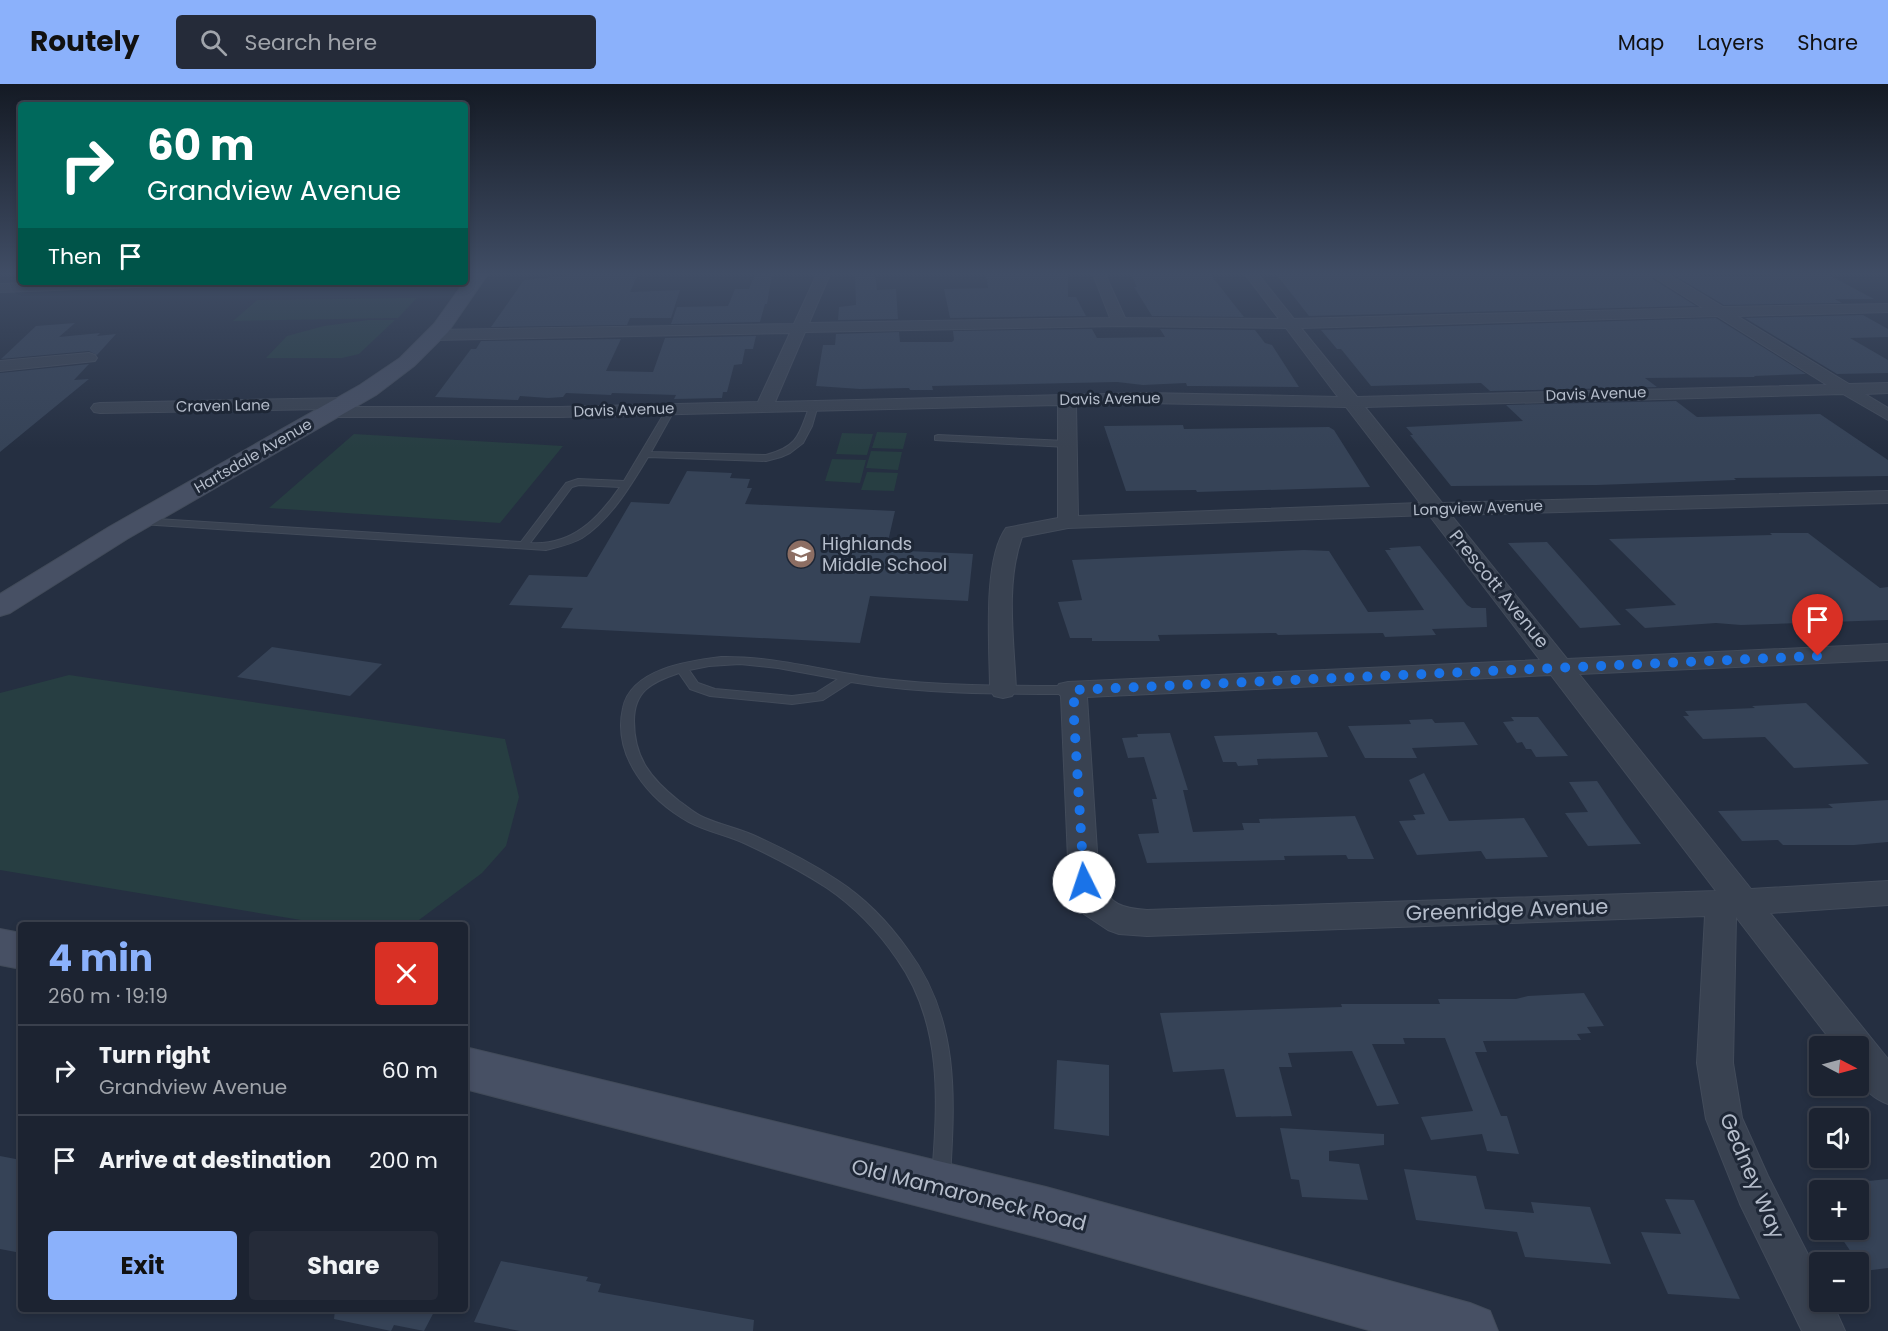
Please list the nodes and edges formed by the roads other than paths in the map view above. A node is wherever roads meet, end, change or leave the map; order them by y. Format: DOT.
graph roads {
  1 [pos="436,332"];
  2 [pos="580,332"];
  3 [pos="796,332"];
  4 [pos="1296,332"];
  5 [pos="1755,332"];
  6 [pos="434,335"];
  7 [pos="89,358"];
  8 [pos="0,366"];
  9 [pos="1846,388"];
  10 [pos="1888,388"];
  11 [pos="1067,400"];
  12 [pos="1349,402"];
  13 [pos="814,405"];
  14 [pos="765,406"];
  15 [pos="339,407"];
  16 [pos="100,408"];
  17 [pos="671,409"];
  18 [pos="1888,415"];
  19 [pos="938,438"];
  20 [pos="1068,444"];
  21 [pos="645,454"];
  22 [pos="625,484"];
  23 [pos="1888,497"];
  24 [pos="1434,509"];
  25 [pos="140,521"];
  26 [pos="1068,522"];
  27 [pos="523,546"];
  28 [pos="5,599"];
  29 [pos="1888,652"];
  30 [pos="1561,667"];
  31 [pos="682,669"];
  32 [pos="850,677"];
  33 [pos="1003,690"];
  34 [pos="1071,690"];
  35 [pos="1888,893"];
  36 [pos="1732,902"];
  37 [pos="0,947"];
  38 [pos="18,950"];
  39 [pos="1848,1036"];
  40 [pos="1869,1062"];
  41 [pos="468,1069"];
  42 [pos="1888,1087"];
  43 [pos="940,1187"];
  44 [pos="1470,1331"];
  45 [pos="1824,1331"];
  1 -- 6 [label="street, Hartsdale Avenue"];
  2 -- 6 [label="street"];
  3 -- 14 [label="street"];
  4 -- 12 [label="street, Prescott Avenue"];
  5 -- 9 [label="street"];
  6 -- 15 [label="street, Hartsdale Avenue"];
  7 -- 8 [label="street"];
  9 -- 10 [label="street, Davis Avenue"];
  9 -- 12 [label="street, Davis Avenue"];
  9 -- 18 [label="street"];
  11 -- 12 [label="street, Davis Avenue"];
  11 -- 13 [label="street, Davis Avenue"];
  11 -- 20 [label="street"];
  12 -- 24 [label="street, Prescott Avenue"];
  13 -- 14 [label="street, Davis Avenue"];
  13 -- 21 [label="lane"];
  14 -- 17 [label="street, Davis Avenue"];
  15 -- 16 [label="street, Craven Lane"];
  15 -- 17 [label="street, Davis Avenue"];
  15 -- 25 [label="street, Hartsdale Avenue"];
  17 -- 21 [label="lane"];
  19 -- 20 [label="lane"];
  20 -- 26 [label="street"];
  21 -- 22 [label="lane"];
  22 -- 27 [label="lane"];
  22 -- 27 [label="lane"];
  23 -- 24 [label="street, Longview Avenue"];
  24 -- 26 [label="street, Longview Avenue"];
  24 -- 30 [label="street, Prescott Avenue"];
  25 -- 27 [label="lane"];
  25 -- 28 [label="street, Hartsdale Avenue"];
  26 -- 33 [label="street, Longview Avenue"];
  29 -- 30 [label="street"];
  30 -- 34 [label="street"];
  30 -- 36 [label="street, Prescott Avenue"];
  31 -- 32 [label="lane"];
  31 -- 32 [label="lane"];
  31 -- 43 [label="lane"];
  32 -- 33 [label="lane"];
  33 -- 34 [label="lane"];
  34 -- 36 [label="street, Greenridge Avenue"];
  35 -- 36 [label="street, Greenridge Avenue"];
  36 -- 39 [label="street, Prescott Avenue"];
  36 -- 45 [label="street, Gedney Way"];
  37 -- 38 [label="street"];
  40 -- 42 [label="street, Prescott Avenue"];
  41 -- 43 [label="street, Old Mamaroneck Road"];
  43 -- 44 [label="street, Old Mamaroneck Road"];
}
